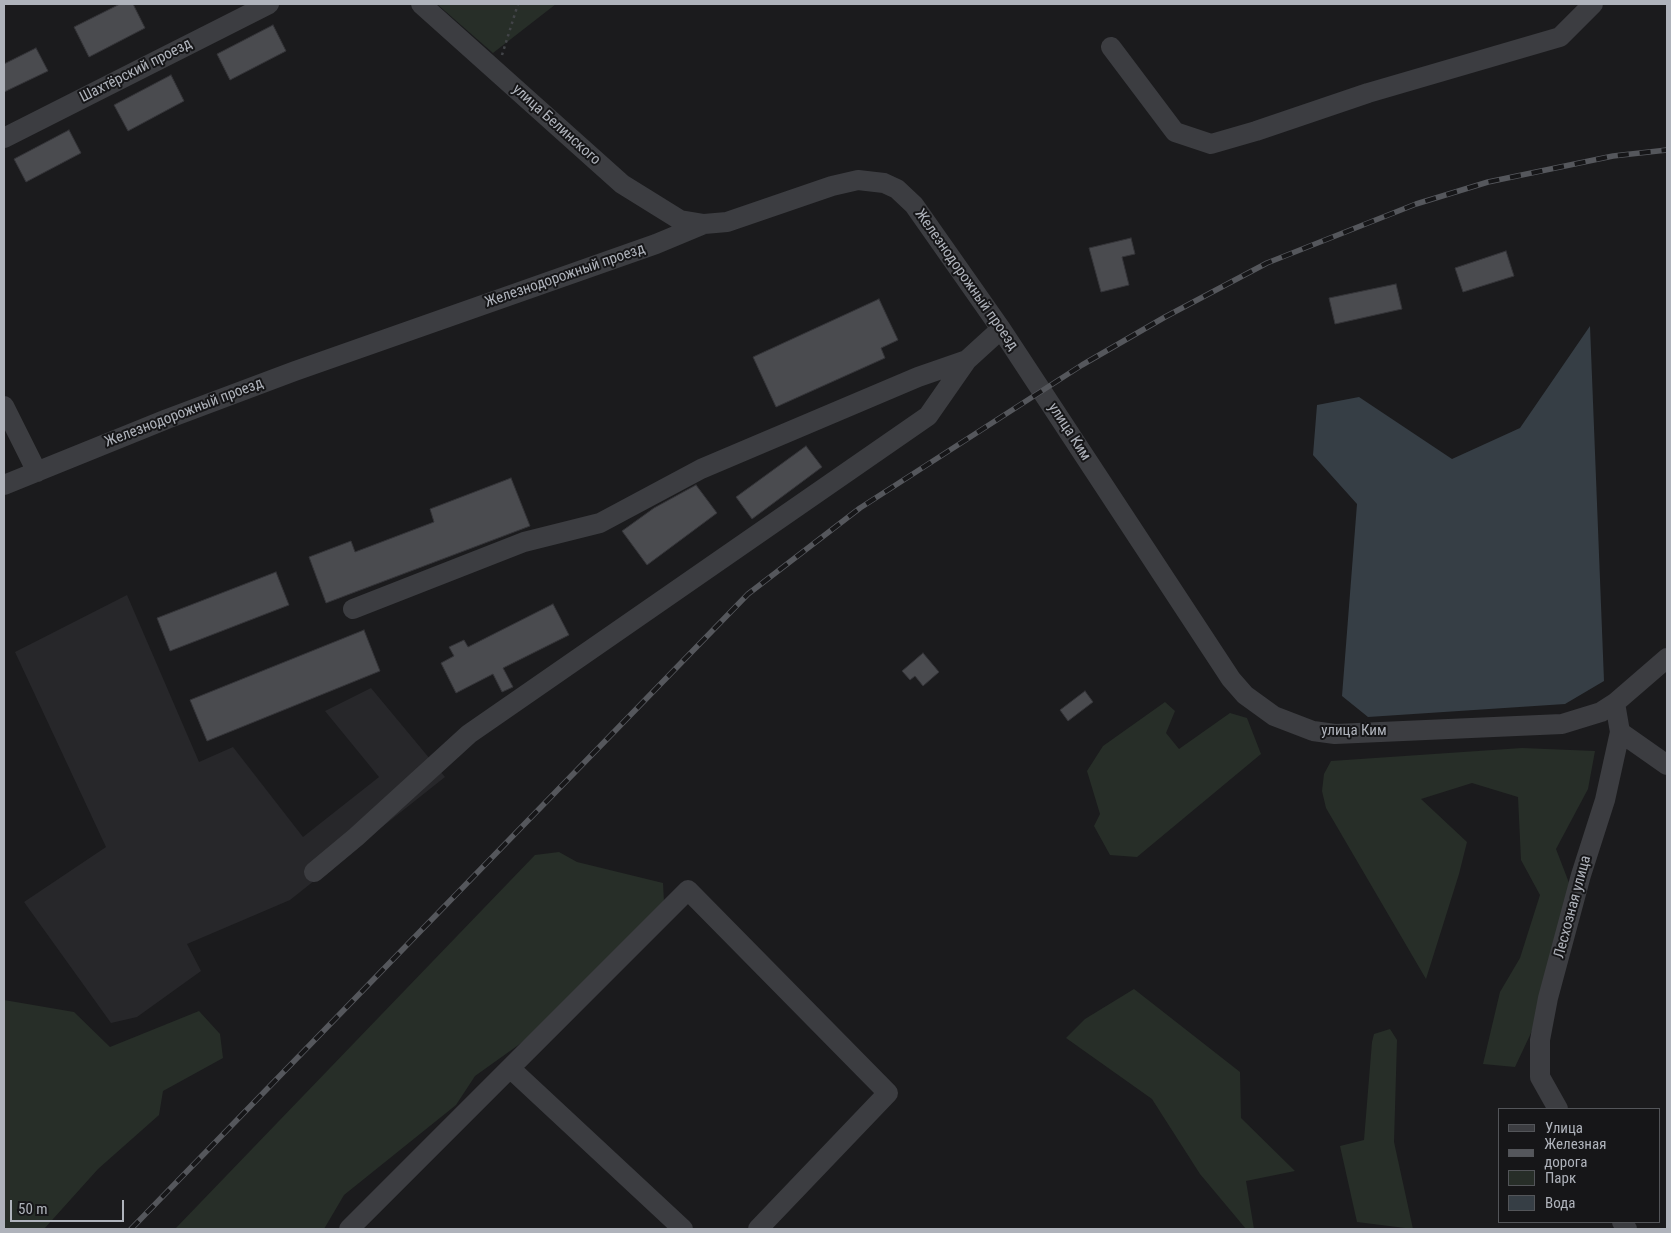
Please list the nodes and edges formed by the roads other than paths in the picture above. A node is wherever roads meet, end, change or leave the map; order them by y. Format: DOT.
graph roads {
  1 [pos="269,4"];
  2 [pos="421,4"];
  3 [pos="1593,4"];
  4 [pos="1111,47"];
  5 [pos="4,138"];
  6 [pos="704,224"];
  7 [pos="1001,329"];
  8 [pos="967,360"];
  9 [pos="1042,390"];
  10 [pos="4,406"];
  11 [pos="37,472"];
  12 [pos="4,485"];
  13 [pos="353,609"];
  14 [pos="1667,658"];
  15 [pos="1615,703"];
  16 [pos="1620,732"];
  17 [pos="1667,765"];
  18 [pos="314,872"];
  19 [pos="510,1068"];
  20 [pos="1557,1108"];
  21 [pos="349,1229"];
  22 [pos="683,1229"];
  23 [pos="758,1229"];
  1 -- 5 [label="street, Шахтёрский проезд"];
  2 -- 6 [label="street, улица Белинского"];
  3 -- 4 [label="street"];
  6 -- 7 [label="street, Железнодорожный проезд"];
  6 -- 11 [label="street, Железнодорожный проезд"];
  7 -- 8 [label="street"];
  7 -- 9 [label="street, Железнодорожный проезд"];
  8 -- 13 [label="street"];
  8 -- 18 [label="street"];
  9 -- 15 [label="street, улица Ким"];
  10 -- 11 [label="street"];
  11 -- 12 [label="street, Железнодорожный проезд"];
  14 -- 15 [label="street, улица Ким"];
  15 -- 16 [label="street, Лесхозная улица"];
  16 -- 17 [label="street"];
  16 -- 20 [label="street, Лесхозная улица"];
  19 -- 21 [label="street"];
  19 -- 22 [label="street"];
  19 -- 23 [label="street"];
}
